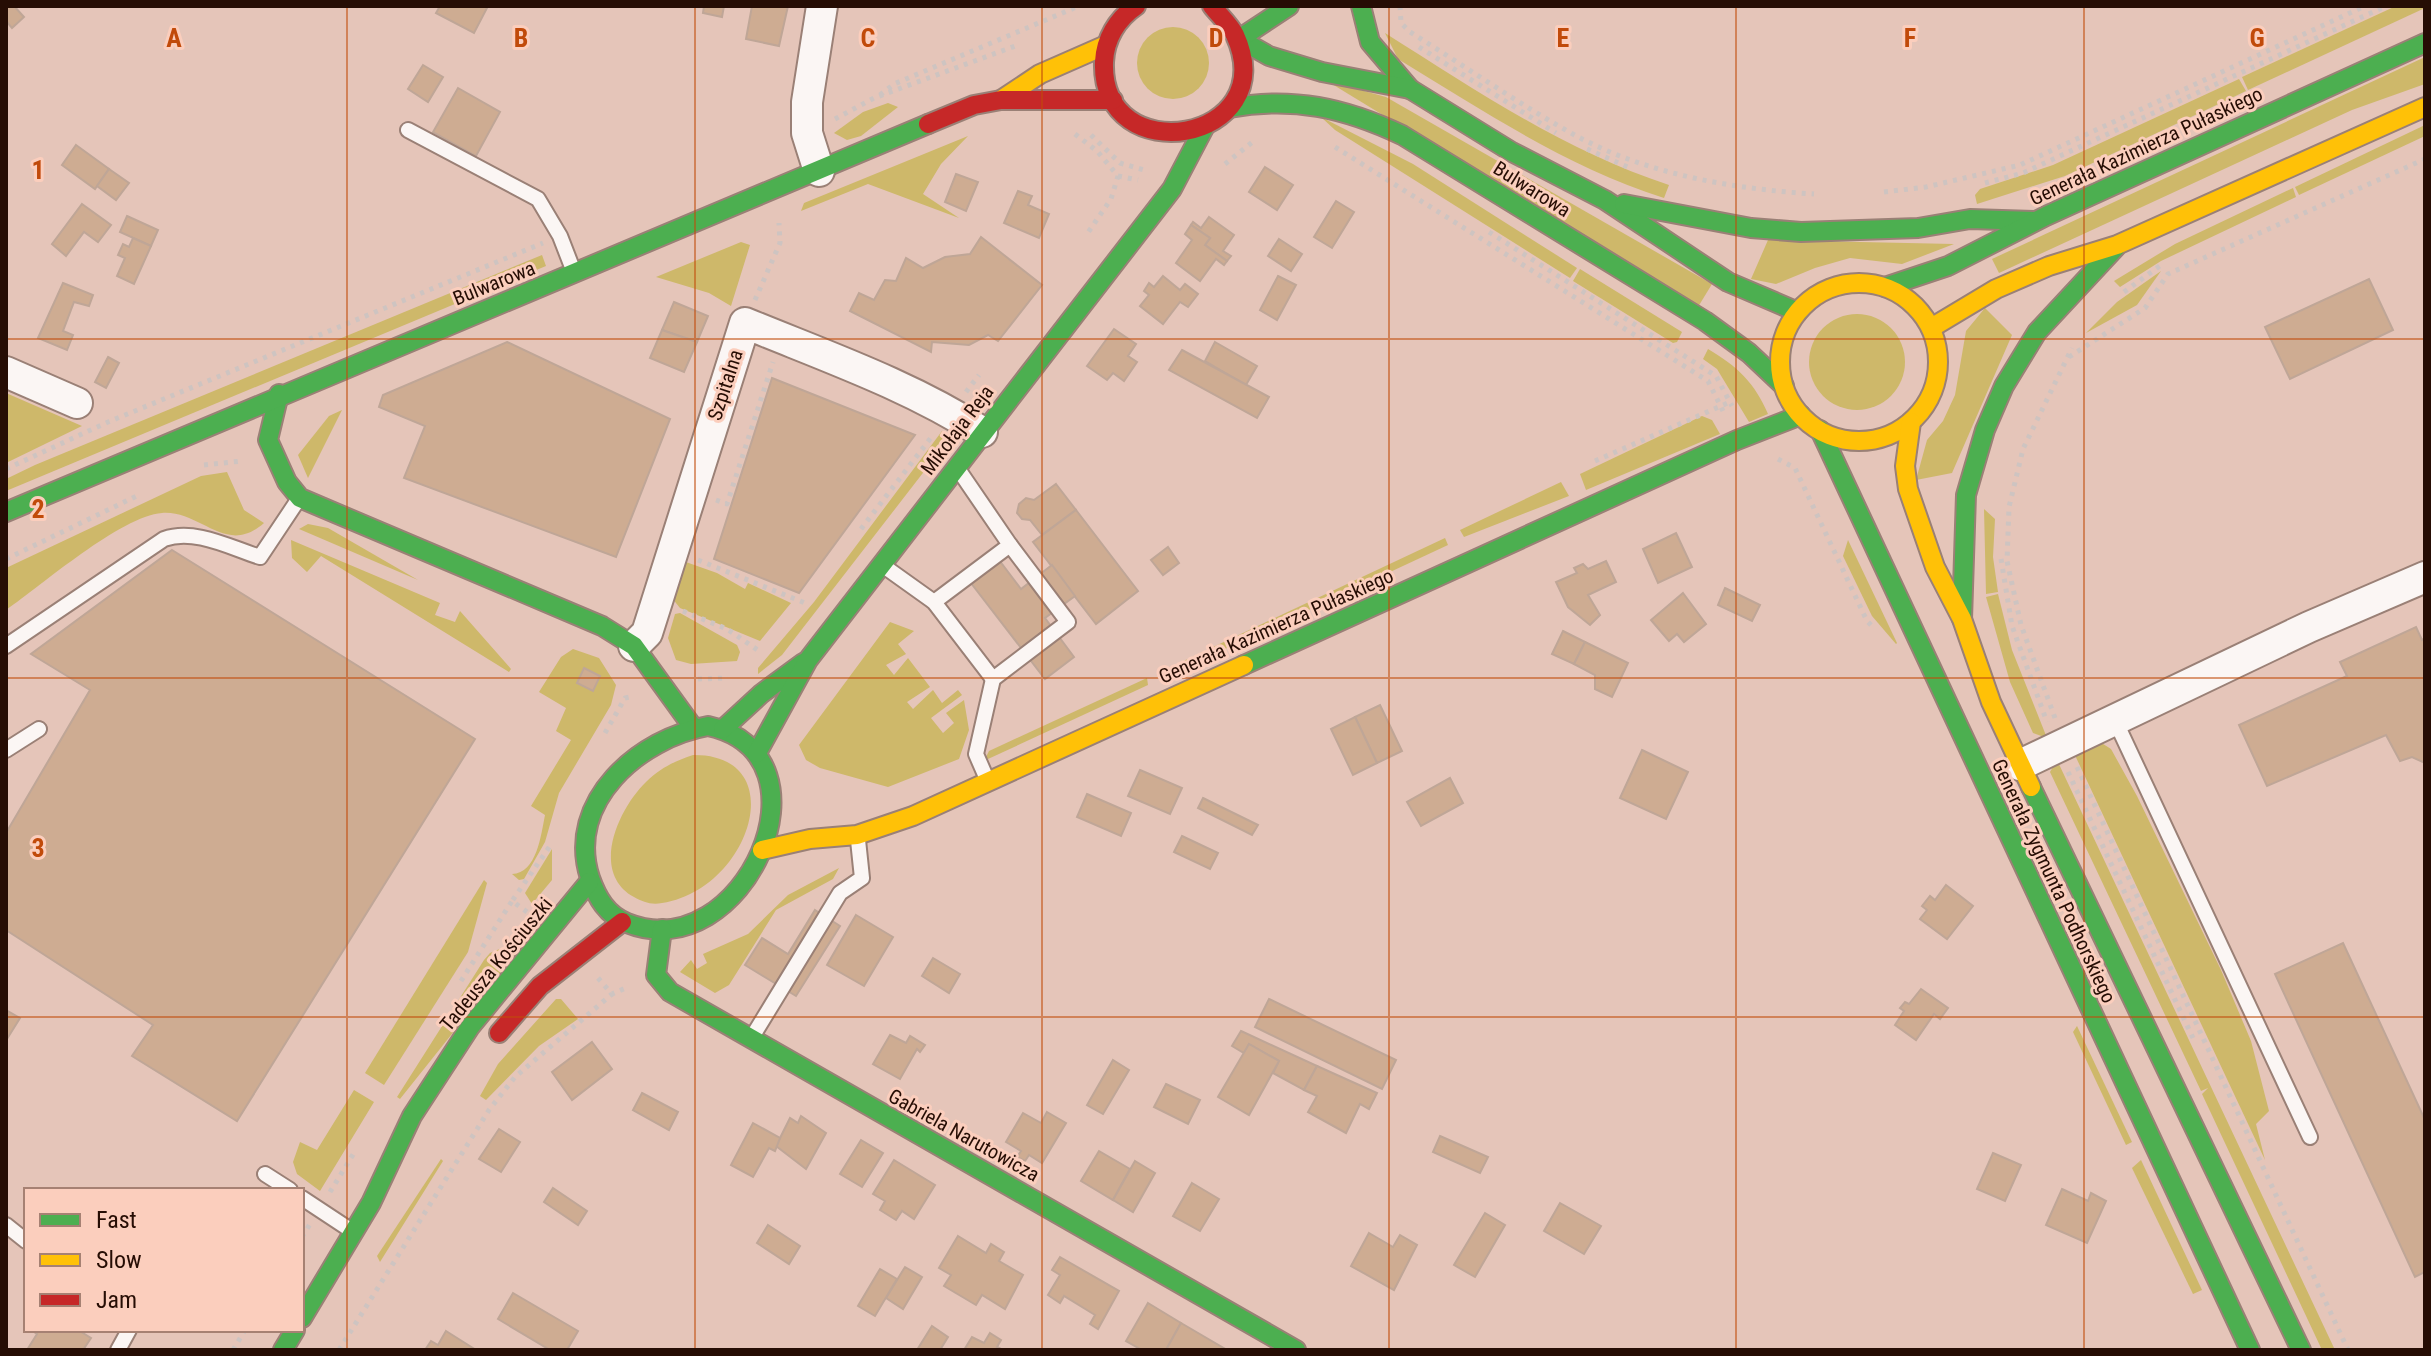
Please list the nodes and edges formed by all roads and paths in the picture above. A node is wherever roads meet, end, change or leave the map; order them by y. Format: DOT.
graph roads {
  1 [pos="822,6"];
  2 [pos="1079,6"];
  3 [pos="1136,6"];
  4 [pos="1212,6"];
  5 [pos="1289,6"];
  6 [pos="1361,6"];
  7 [pos="1392,6"];
  8 [pos="1400,6"];
  9 [pos="2365,6"];
  10 [pos="2386,6"];
  11 [pos="1087,9"];
  12 [pos="1082,15"];
  13 [pos="1035,27"];
  14 [pos="1239,39"];
  15 [pos="1025,42"];
  16 [pos="2425,43"];
  17 [pos="1106,45"];
  18 [pos="1052,69"];
  19 [pos="1410,89"];
  20 [pos="1001,100"];
  21 [pos="1113,100"];
  22 [pos="1059,101"];
  23 [pos="2425,107"];
  24 [pos="1229,108"];
  25 [pos="1204,128"];
  26 [pos="408,130"];
  27 [pos="1074,133"];
  28 [pos="1247,136"];
  29 [pos="1257,138"];
  30 [pos="1324,140"];
  31 [pos="1235,144"];
  32 [pos="819,171"];
  33 [pos="1148,171"];
  34 [pos="1216,172"];
  35 [pos="1982,184"];
  36 [pos="1711,190"];
  37 [pos="770,193"];
  38 [pos="1879,193"];
  39 [pos="1937,194"];
  40 [pos="1818,195"];
  41 [pos="1605,200"];
  42 [pos="1879,201"];
  43 [pos="2036,221"];
  44 [pos="1141,225"];
  45 [pos="1485,230"];
  46 [pos="1086,236"];
  47 [pos="2117,245"];
  48 [pos="575,274"];
  49 [pos="1885,287"];
  50 [pos="1798,312"];
  51 [pos="745,323"];
  52 [pos="1931,328"];
  53 [pos="773,362"];
  54 [pos="987,365"];
  55 [pos="6,372"];
  56 [pos="1784,386"];
  57 [pos="279,394"];
  58 [pos="1730,402"];
  59 [pos="77,403"];
  60 [pos="1721,406"];
  61 [pos="950,412"];
  62 [pos="1801,415"];
  63 [pos="222,417"];
  64 [pos="1911,422"];
  65 [pos="1820,430"];
  66 [pos="982,432"];
  67 [pos="1742,439"];
  68 [pos="268,440"];
  69 [pos="1595,461"];
  70 [pos="956,467"];
  71 [pos="706,496"];
  72 [pos="300,498"];
  73 [pos="6,512"];
  74 [pos="860,531"];
  75 [pos="1010,545"];
  76 [pos="686,555"];
  77 [pos="881,564"];
  78 [pos="2425,577"];
  79 [pos="814,591"];
  80 [pos="934,602"];
  81 [pos="805,603"];
  82 [pos="677,610"];
  83 [pos="796,615"];
  84 [pos="1962,619"];
  85 [pos="6,646"];
  86 [pos="770,647"];
  87 [pos="638,652"];
  88 [pos="764,654"];
  89 [pos="808,660"];
  90 [pos="754,666"];
  91 [pos="744,678"];
  92 [pos="993,679"];
  93 [pos="664,686"];
  94 [pos="643,694"];
  95 [pos="2114,718"];
  96 [pos="692,726"];
  97 [pos="39,729"];
  98 [pos="723,729"];
  99 [pos="603,738"];
  100 [pos="6,750"];
  101 [pos="757,753"];
  102 [pos="2020,765"];
  103 [pos="988,781"];
  104 [pos="857,835"];
  105 [pos="557,836"];
  106 [pos="762,850"];
  107 [pos="589,882"];
  108 [pos="622,922"];
  109 [pos="554,929"];
  110 [pos="662,929"];
  111 [pos="578,954"];
  112 [pos="656,975"];
  113 [pos="612,994"];
  114 [pos="751,1038"];
  115 [pos="488,1051"];
  116 [pos="2310,1137"];
  117 [pos="410,1161"];
  118 [pos="265,1174"];
  119 [pos="287,1188"];
  120 [pos="304,1199"];
  121 [pos="371,1203"];
  122 [pos="6,1225"];
  123 [pos="353,1231"];
  124 [pos="24,1239"];
  125 [pos="304,1315"];
  126 [pos="128,1332"];
  127 [pos="244,1332"];
  128 [pos="294,1332"];
  129 [pos="118,1350"];
  130 [pos="233,1350"];
  131 [pos="283,1350"];
  132 [pos="339,1350"];
  133 [pos="1296,1350"];
  134 [pos="2250,1350"];
  135 [pos="2301,1350"];
  1 -- 32 [label="street"];
  2 -- 13 [label="path"];
  3 -- 17 [label="main road"];
  4 -- 14 [label="main road"];
  5 -- 14 [label="main road"];
  6 -- 19 [label="main road"];
  7 -- 36 [label="path"];
  8 -- 40 [label="path"];
  9 -- 38 [label="path"];
  10 -- 35 [label="path"];
  11 -- 12 [label="path"];
  13 -- 15 [label="path"];
  13 -- 18 [label="path"];
  14 -- 19 [label="main road, Bulwarowa"];
  14 -- 24 [label="main road"];
  16 -- 43 [label="main road, Generała Kazimierza Pułaskiego"];
  17 -- 18 [label="main road, Bulwarowa"];
  17 -- 21 [label="main road"];
  18 -- 20 [label="main road, Bulwarowa"];
  19 -- 41 [label="main road, Bulwarowa"];
  20 -- 22 [label="main road, Bulwarowa"];
  20 -- 32 [label="main road, Bulwarowa"];
  21 -- 22 [label="main road, Bulwarowa"];
  21 -- 25 [label="main road"];
  22 -- 33 [label="path"];
  23 -- 47 [label="main road"];
  24 -- 25 [label="main road"];
  24 -- 56 [label="main road, Bulwarowa"];
  25 -- 44 [label="main road, Mikołaja Reja"];
  26 -- 48 [label="lane"];
  27 -- 46 [label="path"];
  28 -- 31 [label="path"];
  29 -- 34 [label="path"];
  30 -- 60 [label="path"];
  32 -- 37 [label="main road, Bulwarowa"];
  33 -- 44 [label="main road"];
  37 -- 48 [label="main road, Bulwarowa"];
  37 -- 51 [label="path"];
  39 -- 42 [label="path"];
  41 -- 43 [label="main road"];
  41 -- 50 [label="main road, Bulwarowa"];
  43 -- 49 [label="main road, Generała Kazimierza Pułaskiego"];
  44 -- 66 [label="main road, Mikołaja Reja"];
  45 -- 58 [label="path"];
  47 -- 52 [label="main road"];
  47 -- 84 [label="main road"];
  48 -- 57 [label="main road, Bulwarowa"];
  49 -- 50 [label="main road"];
  49 -- 52 [label="main road"];
  50 -- 56 [label="main road"];
  51 -- 61 [label="street, Szpitalna"];
  51 -- 87 [label="street, Szpitalna"];
  52 -- 64 [label="main road"];
  53 -- 71 [label="path"];
  54 -- 61 [label="path"];
  55 -- 59 [label="street"];
  56 -- 62 [label="main road"];
  57 -- 63 [label="main road, Bulwarowa"];
  57 -- 68 [label="main road"];
  58 -- 60 [label="path"];
  58 -- 67 [label="path"];
  60 -- 67 [label="path"];
  60 -- 69 [label="path"];
  61 -- 66 [label="street, Szpitalna"];
  61 -- 74 [label="path"];
  62 -- 65 [label="main road"];
  62 -- 67 [label="main road, Generała Kazimierza Pułaskiego"];
  63 -- 68 [label="main road"];
  63 -- 73 [label="main road, Bulwarowa"];
  64 -- 65 [label="main road"];
  64 -- 84 [label="main road, Generała Zygmunta Podhorskiego"];
  65 -- 134 [label="main road, Generała Zygmunta Podhorskiego"];
  66 -- 70 [label="main road, Mikołaja Reja"];
  67 -- 103 [label="main road, Generała Kazimierza Pułaskiego"];
  68 -- 72 [label="main road"];
  70 -- 75 [label="lane"];
  70 -- 77 [label="main road, Mikołaja Reja"];
  72 -- 85 [label="lane"];
  72 -- 87 [label="main road"];
  75 -- 80 [label="lane"];
  75 -- 92 [label="lane"];
  76 -- 81 [label="path"];
  77 -- 80 [label="lane"];
  77 -- 89 [label="main road, Mikołaja Reja"];
  78 -- 95 [label="street"];
  79 -- 81 [label="path"];
  80 -- 92 [label="lane"];
  81 -- 83 [label="path"];
  82 -- 88 [label="path"];
  84 -- 102 [label="main road, Generała Zygmunta Podhorskiego"];
  86 -- 88 [label="path"];
  87 -- 93 [label="main road"];
  87 -- 94 [label="main road"];
  88 -- 90 [label="path"];
  89 -- 98 [label="main road"];
  89 -- 101 [label="main road"];
  91 -- 93 [label="path"];
  92 -- 103 [label="lane"];
  93 -- 96 [label="main road"];
  94 -- 99 [label="path"];
  95 -- 102 [label="street"];
  95 -- 116 [label="lane"];
  96 -- 98 [label="main road"];
  96 -- 107 [label="main road"];
  97 -- 100 [label="lane"];
  98 -- 101 [label="main road"];
  101 -- 106 [label="main road"];
  102 -- 135 [label="main road, Generała Zygmunta Podhorskiego"];
  103 -- 104 [label="main road, Generała Kazimierza Pułaskiego"];
  104 -- 106 [label="main road, Generała Kazimierza Pułaskiego"];
  104 -- 114 [label="lane"];
  105 -- 109 [label="path"];
  106 -- 110 [label="main road"];
  107 -- 108 [label="main road"];
  107 -- 109 [label="main road, Tadeusza Kościuszki"];
  108 -- 110 [label="main road"];
  108 -- 111 [label="main road"];
  109 -- 121 [label="main road, Tadeusza Kościuszki"];
  110 -- 112 [label="main road"];
  111 -- 113 [label="path"];
  111 -- 115 [label="main road"];
  112 -- 113 [label="path"];
  112 -- 114 [label="main road, Gabriela Narutowicza"];
  113 -- 132 [label="path"];
  114 -- 133 [label="main road, Gabriela Narutowicza"];
  117 -- 121 [label="main road, Tadeusza Kościuszki"];
  118 -- 119 [label="lane"];
  120 -- 123 [label="lane"];
  121 -- 123 [label="main road, Tadeusza Kościuszki"];
  122 -- 124 [label="lane"];
  123 -- 125 [label="main road, Tadeusza Kościuszki"];
  126 -- 129 [label="lane"];
  127 -- 130 [label="path"];
  128 -- 131 [label="main road"];
}
